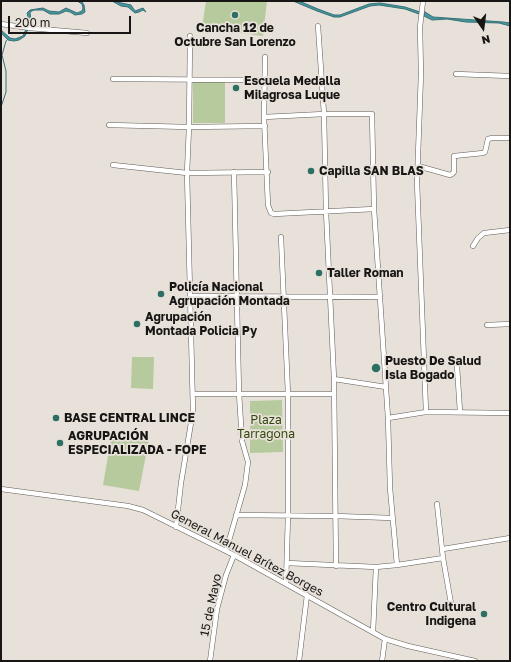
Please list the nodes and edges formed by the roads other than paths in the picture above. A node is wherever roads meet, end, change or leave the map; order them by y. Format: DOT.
graph roads {
  1 [pos="423,1"];
  2 [pos="1,24"];
  3 [pos="318,26"];
  4 [pos="87,33"];
  5 [pos="190,36"];
  6 [pos="265,57"];
  7 [pos="456,74"];
  8 [pos="510,76"];
  9 [pos="113,79"];
  10 [pos="189,79"];
  11 [pos="264,80"];
  12 [pos="324,114"];
  13 [pos="264,116"];
  14 [pos="110,125"];
  15 [pos="265,126"];
  16 [pos="189,127"];
  17 [pos="510,138"];
  18 [pos="113,165"];
  19 [pos="418,166"];
  20 [pos="234,172"];
  21 [pos="268,172"];
  22 [pos="187,173"];
  23 [pos="374,209"];
  24 [pos="326,211"];
  25 [pos="510,230"];
  26 [pos="282,237"];
  27 [pos="473,246"];
  28 [pos="190,296"];
  29 [pos="237,296"];
  30 [pos="284,296"];
  31 [pos="329,296"];
  32 [pos="380,297"];
  33 [pos="487,324"];
  34 [pos="510,324"];
  35 [pos="457,366"];
  36 [pos="334,379"];
  37 [pos="386,388"];
  38 [pos="239,393"];
  39 [pos="193,394"];
  40 [pos="288,394"];
  41 [pos="334,394"];
  42 [pos="426,412"];
  43 [pos="460,412"];
  44 [pos="510,412"];
  45 [pos="388,418"];
  46 [pos="1,488"];
  47 [pos="437,504"];
  48 [pos="236,515"];
  49 [pos="288,515"];
  50 [pos="335,516"];
  51 [pos="392,518"];
  52 [pos="176,527"];
  53 [pos="510,538"];
  54 [pos="442,549"];
  55 [pos="226,551"];
  56 [pos="234,555"];
  57 [pos="443,558"];
  58 [pos="286,563"];
  59 [pos="398,565"];
  60 [pos="336,566"];
  61 [pos="376,567"];
  62 [pos="286,584"];
  63 [pos="307,595"];
  64 [pos="452,609"];
  65 [pos="373,632"];
  66 [pos="385,638"];
  67 [pos="210,661"];
  68 [pos="299,661"];
  69 [pos="382,661"];
  70 [pos="475,661"];
  1 -- 19 [label="street"];
  2 -- 4 [label="street"];
  3 -- 12 [label="street"];
  5 -- 10 [label="street"];
  6 -- 11 [label="street"];
  7 -- 8 [label="street"];
  9 -- 10 [label="street"];
  10 -- 11 [label="street"];
  10 -- 16 [label="street"];
  11 -- 13 [label="street"];
  12 -- 13 [label="street"];
  12 -- 23 [label="street"];
  12 -- 24 [label="street"];
  13 -- 15 [label="street"];
  14 -- 16 [label="street"];
  15 -- 16 [label="street"];
  15 -- 21 [label="street"];
  16 -- 22 [label="street"];
  17 -- 19 [label="street"];
  18 -- 22 [label="street"];
  19 -- 42 [label="street"];
  20 -- 21 [label="street"];
  20 -- 22 [label="street"];
  20 -- 29 [label="street"];
  21 -- 24 [label="street"];
  22 -- 28 [label="street"];
  23 -- 24 [label="street"];
  23 -- 32 [label="street"];
  24 -- 31 [label="street"];
  25 -- 27 [label="street"];
  26 -- 30 [label="street"];
  28 -- 29 [label="street"];
  28 -- 39 [label="street"];
  29 -- 30 [label="street"];
  29 -- 38 [label="street"];
  30 -- 31 [label="street"];
  30 -- 40 [label="street"];
  31 -- 32 [label="street"];
  31 -- 36 [label="street"];
  32 -- 37 [label="street"];
  33 -- 34 [label="street"];
  35 -- 43 [label="street"];
  36 -- 37 [label="street"];
  36 -- 41 [label="street"];
  37 -- 45 [label="street"];
  38 -- 39 [label="street"];
  38 -- 40 [label="street"];
  38 -- 48 [label="street"];
  39 -- 52 [label="street"];
  40 -- 41 [label="street"];
  40 -- 49 [label="street"];
  41 -- 50 [label="street"];
  42 -- 43 [label="street"];
  42 -- 45 [label="street"];
  43 -- 44 [label="street"];
  45 -- 51 [label="street"];
  46 -- 52 [label="street, General Manuel Brítez Borges"];
  47 -- 54 [label="street"];
  48 -- 49 [label="street"];
  48 -- 55 [label="street"];
  49 -- 50 [label="street"];
  49 -- 58 [label="street"];
  50 -- 51 [label="street"];
  50 -- 60 [label="street"];
  51 -- 59 [label="street"];
  52 -- 55 [label="street, General Manuel Brítez Borges"];
  53 -- 54 [label="street"];
  54 -- 57 [label="street"];
  55 -- 56 [label="street, General Manuel Brítez Borges"];
  56 -- 62 [label="street, General Manuel Brítez Borges"];
  56 -- 67 [label="street, 15 de Mayo"];
  57 -- 59 [label="street"];
  57 -- 64 [label="street"];
  58 -- 60 [label="street"];
  58 -- 62 [label="street"];
  59 -- 61 [label="street"];
  60 -- 61 [label="street"];
  61 -- 65 [label="street"];
  62 -- 63 [label="street, General Manuel Brítez Borges"];
  63 -- 65 [label="street, General Manuel Brítez Borges"];
  63 -- 68 [label="street"];
  65 -- 66 [label="street, General Manuel Brítez Borges"];
  66 -- 69 [label="street"];
  66 -- 70 [label="street, General Manuel Brítez Borges"];
}
